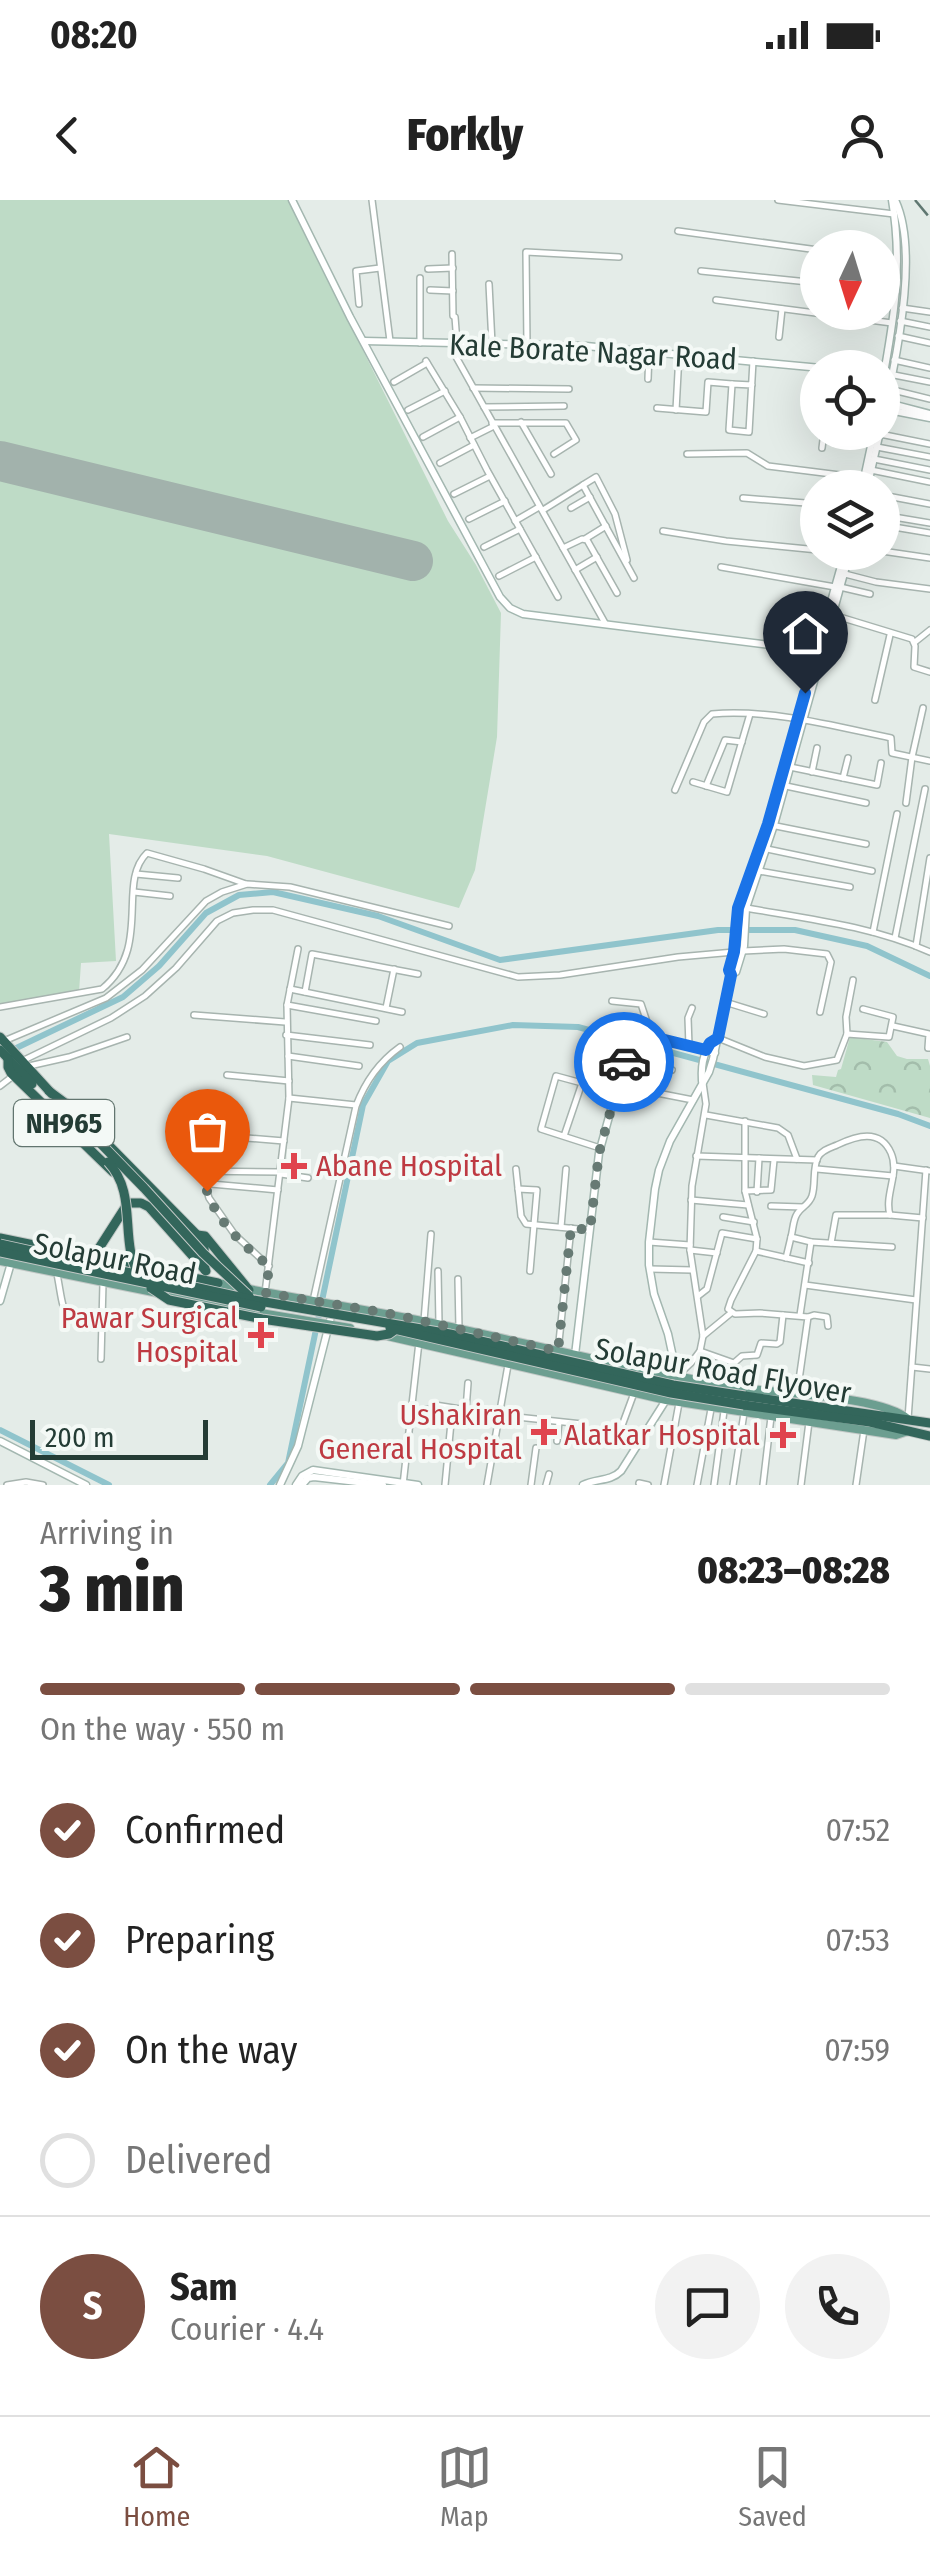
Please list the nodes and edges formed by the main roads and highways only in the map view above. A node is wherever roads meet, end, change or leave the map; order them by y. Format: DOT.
graph roads {
  1 [pos="10,1056"];
  2 [pos="49,1092"];
  3 [pos="128,1203"];
  4 [pos="197,1235"];
  5 [pos="0,1241"];
  6 [pos="0,1252"];
  7 [pos="94,1256"];
  8 [pos="0,1261"];
  9 [pos="206,1270"];
  10 [pos="218,1283"];
  11 [pos="251,1294"];
  12 [pos="213,1304"];
  13 [pos="396,1330"];
  14 [pos="744,1405"];
  15 [pos="908,1419"];
  16 [pos="930,1424"];
  17 [pos="908,1431"];
  18 [pos="930,1436"];
  1 -- 2 [label="highway, NH965"];
  1 -- 3 [label="highway, NH965"];
  1 -- 13 [label="highway, NH965, bridge"];
  2 -- 4 [label="highway, NH965"];
  2 -- 11 [label="highway, NH965, bridge"];
  3 -- 7 [label="highway"];
  3 -- 9 [label="highway"];
  4 -- 9 [label="highway"];
  4 -- 11 [label="highway"];
  5 -- 7 [label="highway, Solapur Road"];
  5 -- 11 [label="highway, Solapur Road Flyover, bridge"];
  6 -- 13 [label="highway, Solapur Road Flyover, bridge"];
  7 -- 10 [label="highway, Solapur Road"];
  8 -- 12 [label="main road, Solapur Road"];
  9 -- 10 [label="highway"];
  10 -- 11 [label="main road, Solapur Road"];
  10 -- 12 [label="highway"];
  11 -- 14 [label="highway, Solapur Road Flyover, bridge"];
  11 -- 15 [label="main road, Solapur Road"];
  12 -- 14 [label="main road, Solapur Road, bridge"];
  13 -- 14 [label="highway, Solapur Road Flyover, bridge"];
  14 -- 15 [label="highway, Solapur Road Flyover"];
  14 -- 17 [label="highway, Solapur Road Flyover"];
  14 -- 17 [label="main road, Solapur Road"];
  15 -- 16 [label="highway, Solapur Road"];
  17 -- 18 [label="highway, Solapur Road"];
}
